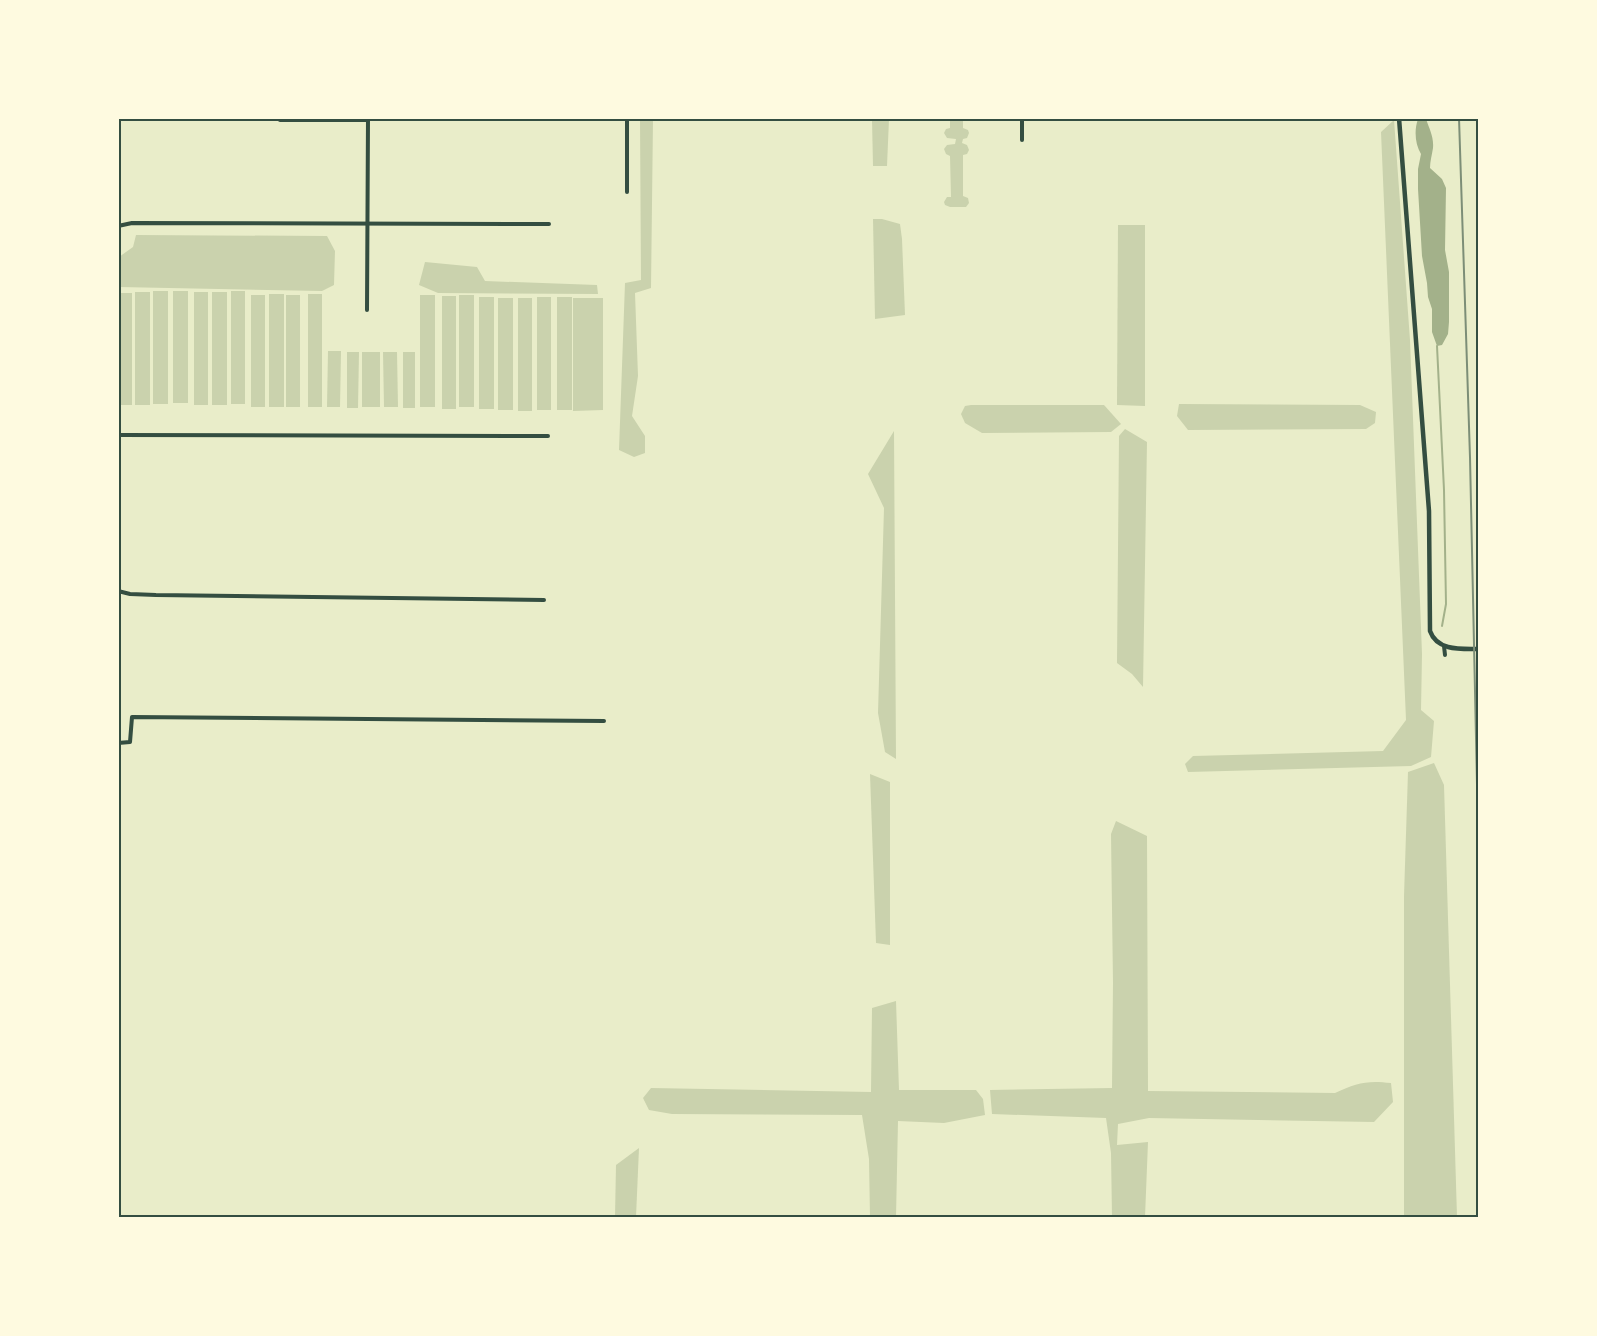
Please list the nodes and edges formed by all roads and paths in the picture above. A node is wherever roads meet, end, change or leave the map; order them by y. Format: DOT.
graph roads {
  1 [pos="627,118"];
  2 [pos="1022,118"];
  3 [pos="1399,118"];
  4 [pos="368,119"];
  5 [pos="280,120"];
  6 [pos="1022,140"];
  7 [pos="627,192"];
  8 [pos="368,222"];
  9 [pos="549,224"];
  10 [pos="118,226"];
  11 [pos="368,310"];
  12 [pos="118,435"];
  13 [pos="548,436"];
  14 [pos="118,591"];
  15 [pos="544,600"];
  16 [pos="1444,646"];
  17 [pos="1479,649"];
  18 [pos="1445,655"];
  19 [pos="604,720"];
  20 [pos="118,743"];
  1 -- 7 [label="street"];
  2 -- 6 [label="street"];
  3 -- 16 [label="main road"];
  4 -- 5 [label="street"];
  4 -- 8 [label="street"];
  8 -- 9 [label="street"];
  8 -- 10 [label="street"];
  8 -- 11 [label="street"];
  12 -- 13 [label="street"];
  14 -- 15 [label="street"];
  16 -- 17 [label="main road"];
  16 -- 18 [label="street"];
  19 -- 20 [label="street"];
}
